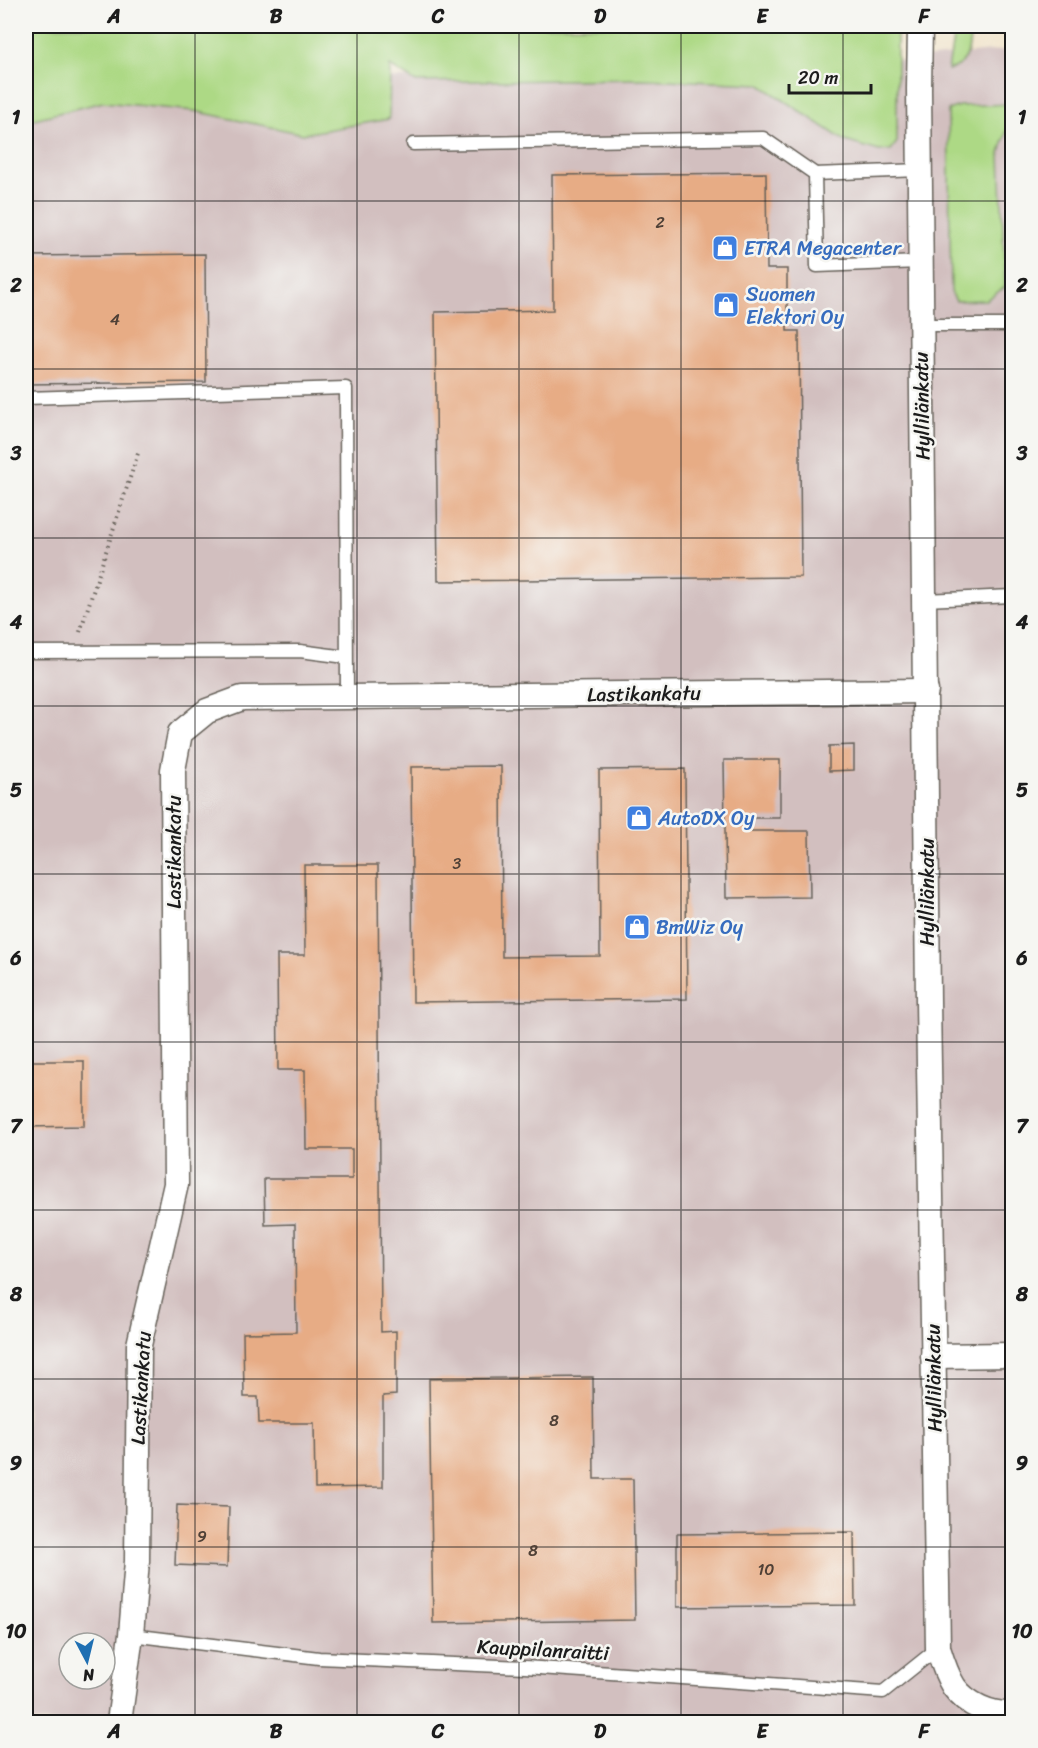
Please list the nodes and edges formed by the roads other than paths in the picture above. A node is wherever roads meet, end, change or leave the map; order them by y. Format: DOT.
graph roads {
  1 [pos="920,26"];
  2 [pos="413,144"];
  3 [pos="920,170"];
  4 [pos="815,174"];
  5 [pos="921,262"];
  6 [pos="921,325"];
  7 [pos="1012,325"];
  8 [pos="26,398"];
  9 [pos="1012,596"];
  10 [pos="925,600"];
  11 [pos="26,652"];
  12 [pos="346,657"];
  13 [pos="926,691"];
  14 [pos="346,697"];
  15 [pos="1012,1355"];
  16 [pos="933,1356"];
  17 [pos="131,1635"];
  18 [pos="938,1648"];
  19 [pos="1012,1714"];
  20 [pos="119,1722"];
  1 -- 3 [label="street, Hyllilänkatu"];
  2 -- 4 [label="lane"];
  3 -- 4 [label="lane"];
  3 -- 5 [label="street, Hyllilänkatu"];
  4 -- 5 [label="lane"];
  5 -- 6 [label="street, Hyllilänkatu"];
  6 -- 7 [label="lane"];
  6 -- 10 [label="street, Hyllilänkatu"];
  8 -- 12 [label="lane"];
  9 -- 10 [label="lane"];
  10 -- 13 [label="street, Hyllilänkatu"];
  11 -- 12 [label="lane"];
  12 -- 14 [label="lane"];
  13 -- 14 [label="street, Lastikankatu"];
  13 -- 16 [label="street, Hyllilänkatu"];
  14 -- 17 [label="street, Lastikankatu"];
  15 -- 16 [label="street"];
  16 -- 18 [label="street, Hyllilänkatu"];
  17 -- 18 [label="lane, Kauppilanraitti"];
  17 -- 20 [label="street, Lastikankatu"];
  18 -- 19 [label="street, Hyllilänkatu"];
}
